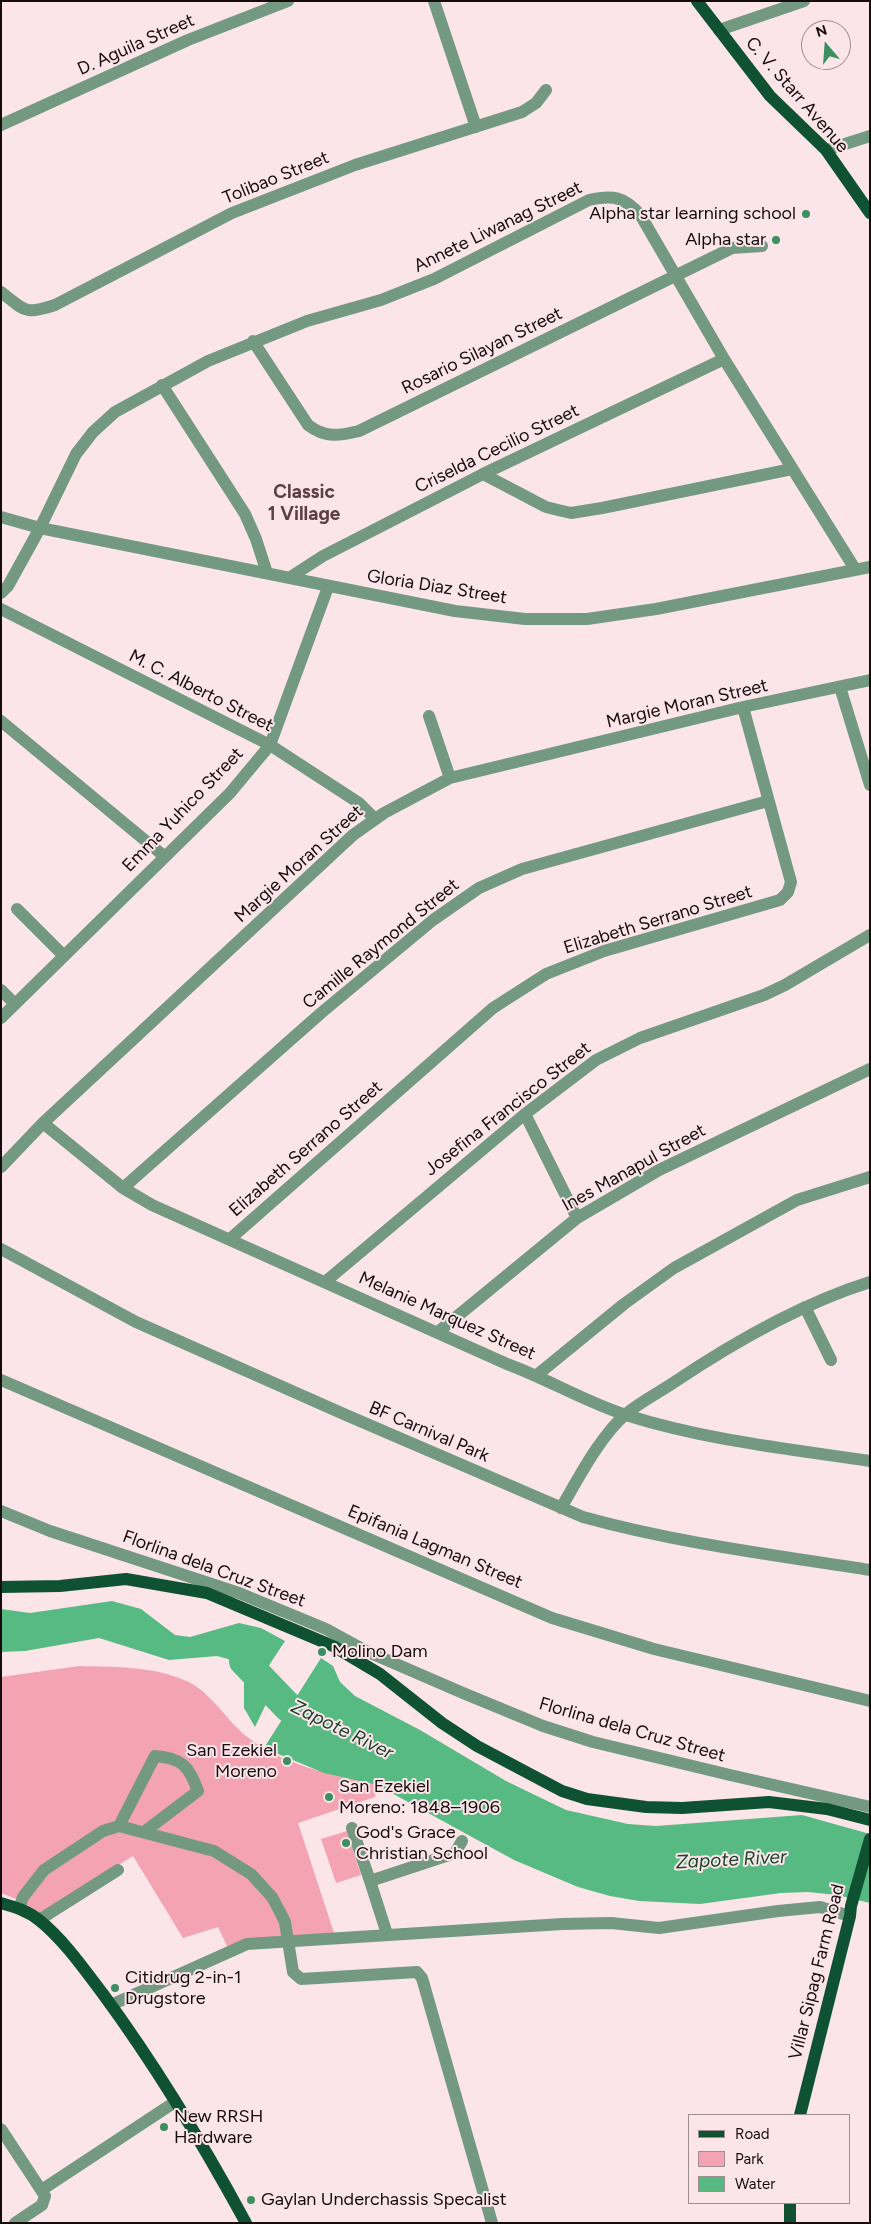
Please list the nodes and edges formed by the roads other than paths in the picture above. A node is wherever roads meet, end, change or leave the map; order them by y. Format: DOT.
graph roads {
  1 [pos="288,1"];
  2 [pos="434,1"];
  3 [pos="697,1"];
  4 [pos="804,1"];
  5 [pos="718,30"];
  6 [pos="546,90"];
  7 [pos="1,125"];
  8 [pos="476,127"];
  9 [pos="870,136"];
  10 [pos="826,150"];
  11 [pos="870,213"];
  12 [pos="762,246"];
  13 [pos="676,275"];
  14 [pos="1,292"];
  15 [pos="253,341"];
  16 [pos="724,359"];
  17 [pos="162,385"];
  18 [pos="792,469"];
  19 [pos="483,474"];
  20 [pos="1,517"];
  21 [pos="40,528"];
  22 [pos="870,567"];
  23 [pos="855,569"];
  24 [pos="267,574"];
  25 [pos="289,578"];
  26 [pos="328,587"];
  27 [pos="1,593"];
  28 [pos="1,609"];
  29 [pos="870,680"];
  30 [pos="840,688"];
  31 [pos="743,708"];
  32 [pos="429,716"];
  33 [pos="1,721"];
  34 [pos="270,746"];
  35 [pos="450,778"];
  36 [pos="870,784"];
  37 [pos="768,801"];
  38 [pos="375,819"];
  39 [pos="164,856"];
  40 [pos="17,909"];
  41 [pos="870,935"];
  42 [pos="64,956"];
  43 [pos="1,990"];
  44 [pos="15,1004"];
  45 [pos="1,1018"];
  46 [pos="870,1069"];
  47 [pos="525,1114"];
  48 [pos="43,1124"];
  49 [pos="1,1166"];
  50 [pos="870,1177"];
  51 [pos="123,1188"];
  52 [pos="577,1218"];
  53 [pos="230,1239"];
  54 [pos="1,1248"];
  55 [pos="324,1282"];
  56 [pos="870,1282"];
  57 [pos="805,1307"];
  58 [pos="438,1332"];
  59 [pos="831,1360"];
  60 [pos="537,1375"];
  61 [pos="1,1380"];
  62 [pos="625,1415"];
  63 [pos="870,1461"];
  64 [pos="561,1508"];
  65 [pos="1,1511"];
  66 [pos="870,1570"];
  67 [pos="1,1588"];
  68 [pos="870,1701"];
  69 [pos="870,1807"];
  70 [pos="870,1820"];
  71 [pos="119,1826"];
  72 [pos="352,1828"];
  73 [pos="144,1832"];
  74 [pos="870,1839"];
  75 [pos="462,1841"];
  76 [pos="118,1870"];
  77 [pos="370,1881"];
  78 [pos="1,1903"];
  79 [pos="19,1908"];
  80 [pos="851,1911"];
  81 [pos="39,1920"];
  82 [pos="387,1934"];
  83 [pos="288,1941"];
  84 [pos="111,2005"];
  85 [pos="175,2102"];
  86 [pos="800,2114"];
  87 [pos="1,2129"];
  88 [pos="43,2190"];
  89 [pos="790,2204"];
  90 [pos="14,2223"];
  91 [pos="246,2223"];
  92 [pos="492,2223"];
  93 [pos="790,2223"];
  1 -- 7 [label="street, D. Aguila Street"];
  2 -- 8 [label="street"];
  3 -- 5 [label="main road, C. V. Starr Avenue"];
  4 -- 5 [label="street"];
  5 -- 10 [label="main road, C. V. Starr Avenue"];
  6 -- 8 [label="street, Tolibao Street"];
  8 -- 14 [label="street, Tolibao Street"];
  9 -- 10 [label="street"];
  10 -- 11 [label="main road, C. V. Starr Avenue"];
  12 -- 13 [label="street, Rosario Silayan Street"];
  13 -- 15 [label="street, Annete Liwanag Street"];
  13 -- 15 [label="street, Rosario Silayan Street"];
  13 -- 16 [label="street, Annete Liwanag Street"];
  15 -- 17 [label="street, Annete Liwanag Street"];
  16 -- 18 [label="street, Annete Liwanag Street"];
  16 -- 19 [label="street, Criselda Cecilio Street"];
  17 -- 21 [label="street, Annete Liwanag Street"];
  17 -- 24 [label="street"];
  18 -- 19 [label="street"];
  18 -- 23 [label="street, Annete Liwanag Street"];
  19 -- 25 [label="street, Criselda Cecilio Street"];
  20 -- 21 [label="street, Gloria Diaz Street"];
  21 -- 24 [label="street, Gloria Diaz Street"];
  21 -- 27 [label="street, Annete Liwanag Street"];
  22 -- 23 [label="street, Gloria Diaz Street"];
  23 -- 26 [label="street, Gloria Diaz Street"];
  24 -- 25 [label="street, Gloria Diaz Street"];
  25 -- 26 [label="street, Gloria Diaz Street"];
  26 -- 34 [label="street, Emma Yuhico Street"];
  28 -- 34 [label="street, M. C. Alberto Street"];
  29 -- 30 [label="street, Margie Moran Street"];
  30 -- 31 [label="street, Margie Moran Street"];
  30 -- 36 [label="street"];
  31 -- 35 [label="street, Margie Moran Street"];
  31 -- 37 [label="street, Elizabeth Serrano Street"];
  32 -- 35 [label="street"];
  33 -- 39 [label="street"];
  34 -- 38 [label="street, M. C. Alberto Street"];
  34 -- 39 [label="street, Emma Yuhico Street"];
  35 -- 38 [label="street, Margie Moran Street"];
  37 -- 51 [label="street, Camille Raymond Street"];
  37 -- 53 [label="street, Elizabeth Serrano Street"];
  38 -- 48 [label="street, Margie Moran Street"];
  39 -- 42 [label="street, Emma Yuhico Street"];
  40 -- 42 [label="street"];
  41 -- 47 [label="street, Josefina Francisco Street"];
  42 -- 44 [label="street, Emma Yuhico Street"];
  43 -- 44 [label="street"];
  44 -- 45 [label="street, Emma Yuhico Street"];
  46 -- 52 [label="street, Ines Manapul Street"];
  47 -- 52 [label="street"];
  47 -- 55 [label="street, Josefina Francisco Street"];
  48 -- 49 [label="street, Margie Moran Street"];
  48 -- 51 [label="street, Melanie Marquez Street"];
  50 -- 60 [label="street"];
  51 -- 53 [label="street, Melanie Marquez Street"];
  52 -- 58 [label="street, Ines Manapul Street"];
  53 -- 55 [label="street, Melanie Marquez Street"];
  54 -- 64 [label="street, BF Carnival Park"];
  55 -- 58 [label="street, Melanie Marquez Street"];
  56 -- 57 [label="street"];
  57 -- 59 [label="street"];
  57 -- 62 [label="street"];
  58 -- 60 [label="street, Melanie Marquez Street"];
  60 -- 62 [label="street, Melanie Marquez Street"];
  61 -- 68 [label="street, Epifania Lagman Street"];
  62 -- 63 [label="street, Melanie Marquez Street"];
  62 -- 64 [label="street"];
  64 -- 66 [label="street, BF Carnival Park"];
  65 -- 69 [label="street, Florlina dela Cruz Street"];
  67 -- 70 [label="main road"];
  71 -- 73 [label="street"];
  71 -- 73 [label="street"];
  71 -- 79 [label="street"];
  72 -- 77 [label="street"];
  73 -- 83 [label="street"];
  74 -- 80 [label="main road, Villar Sipag Farm Road"];
  75 -- 77 [label="street"];
  76 -- 81 [label="street"];
  77 -- 82 [label="street"];
  78 -- 79 [label="main road"];
  79 -- 81 [label="main road"];
  80 -- 82 [label="street"];
  80 -- 86 [label="main road, Villar Sipag Farm Road"];
  81 -- 84 [label="main road"];
  82 -- 83 [label="street"];
  83 -- 84 [label="street"];
  83 -- 92 [label="street"];
  84 -- 85 [label="main road"];
  85 -- 88 [label="street"];
  85 -- 91 [label="main road"];
  87 -- 88 [label="street"];
  88 -- 90 [label="street"];
  89 -- 93 [label="main road"];
}
